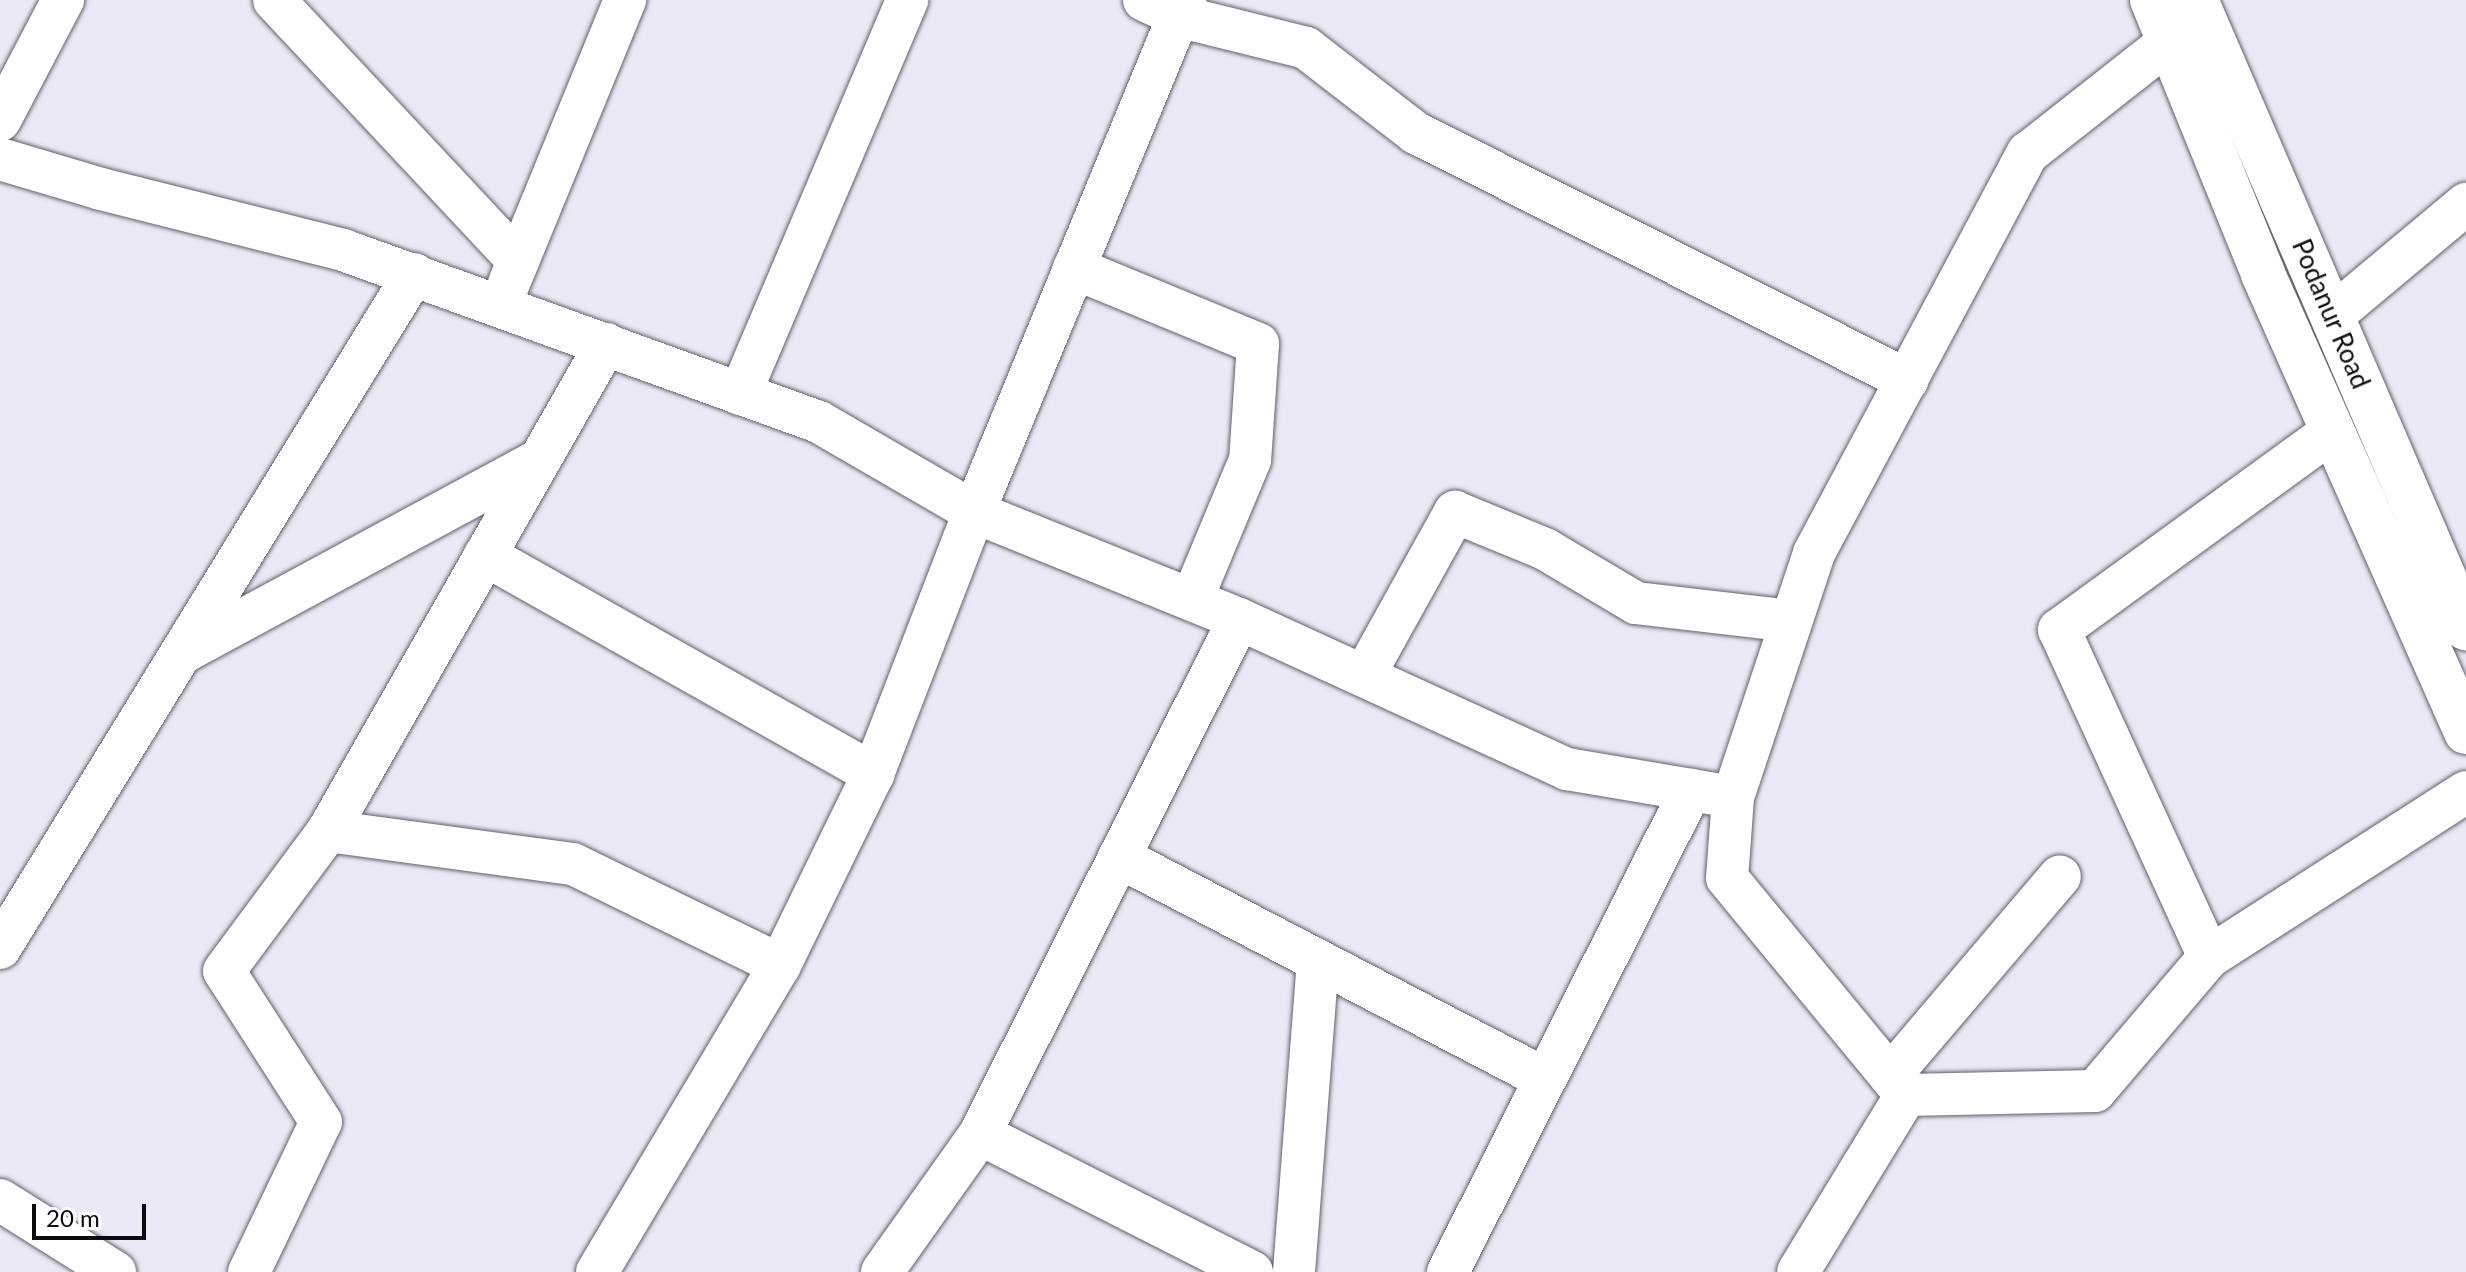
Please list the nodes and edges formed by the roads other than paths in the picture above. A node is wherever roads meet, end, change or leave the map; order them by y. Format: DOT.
graph roads {
  1 [pos="63,0"];
  2 [pos="274,0"];
  3 [pos="625,0"];
  4 [pos="907,0"];
  5 [pos="2152,0"];
  6 [pos="1169,5"];
  7 [pos="2191,23"];
  8 [pos="0,120"];
  9 [pos="0,159"];
  10 [pos="2466,204"];
  11 [pos="518,261"];
  12 [pos="1074,268"];
  13 [pos="414,274"];
  14 [pos="500,306"];
  15 [pos="2332,316"];
  16 [pos="606,344"];
  17 [pos="1907,380"];
  18 [pos="740,394"];
  19 [pos="2332,432"];
  20 [pos="539,460"];
  21 [pos="974,512"];
  22 [pos="485,555"];
  23 [pos="1192,599"];
  24 [pos="1239,619"];
  25 [pos="1791,621"];
  26 [pos="2466,628"];
  27 [pos="181,654"];
  28 [pos="1364,676"];
  29 [pos="2466,732"];
  30 [pos="873,774"];
  31 [pos="1691,790"];
  32 [pos="2466,792"];
  33 [pos="1733,797"];
  34 [pos="328,831"];
  35 [pos="1119,857"];
  36 [pos="2060,876"];
  37 [pos="1,946"];
  38 [pos="2209,957"];
  39 [pos="1318,961"];
  40 [pos="780,965"];
  41 [pos="1545,1079"];
  42 [pos="1898,1085"];
  43 [pos="980,1134"];
  44 [pos="0,1200"];
  45 [pos="115,1272"];
  46 [pos="249,1272"];
  47 [pos="597,1272"];
  48 [pos="882,1272"];
  49 [pos="1252,1272"];
  50 [pos="1294,1272"];
  51 [pos="1448,1272"];
  52 [pos="1798,1272"];
  1 -- 8 [label="street"];
  2 -- 11 [label="street"];
  3 -- 11 [label="street"];
  4 -- 18 [label="street"];
  5 -- 7 [label="main road"];
  6 -- 12 [label="street"];
  6 -- 17 [label="street"];
  7 -- 15 [label="main road, Podanur Road"];
  7 -- 17 [label="street"];
  7 -- 19 [label="main road"];
  9 -- 13 [label="street"];
  10 -- 15 [label="street"];
  11 -- 14 [label="street"];
  12 -- 21 [label="street"];
  12 -- 23 [label="street"];
  13 -- 14 [label="street"];
  13 -- 27 [label="street"];
  14 -- 16 [label="street"];
  15 -- 26 [label="main road, Podanur Road"];
  16 -- 18 [label="street"];
  16 -- 20 [label="street"];
  17 -- 25 [label="street"];
  18 -- 21 [label="street"];
  19 -- 29 [label="main road"];
  19 -- 38 [label="street"];
  20 -- 22 [label="street"];
  20 -- 27 [label="street"];
  21 -- 23 [label="street"];
  21 -- 30 [label="street"];
  22 -- 30 [label="street"];
  22 -- 34 [label="street"];
  23 -- 24 [label="street"];
  24 -- 28 [label="street"];
  24 -- 35 [label="street"];
  25 -- 28 [label="street"];
  25 -- 33 [label="street"];
  27 -- 37 [label="street"];
  28 -- 31 [label="street"];
  30 -- 40 [label="street"];
  31 -- 33 [label="street"];
  31 -- 41 [label="street"];
  32 -- 38 [label="street"];
  33 -- 42 [label="street"];
  34 -- 40 [label="street"];
  34 -- 46 [label="street"];
  35 -- 39 [label="street"];
  35 -- 43 [label="street"];
  36 -- 42 [label="street"];
  38 -- 42 [label="street"];
  39 -- 41 [label="street"];
  39 -- 50 [label="street"];
  40 -- 47 [label="street"];
  41 -- 51 [label="street"];
  42 -- 52 [label="street"];
  43 -- 48 [label="street"];
  43 -- 49 [label="street"];
  44 -- 45 [label="street"];
}
